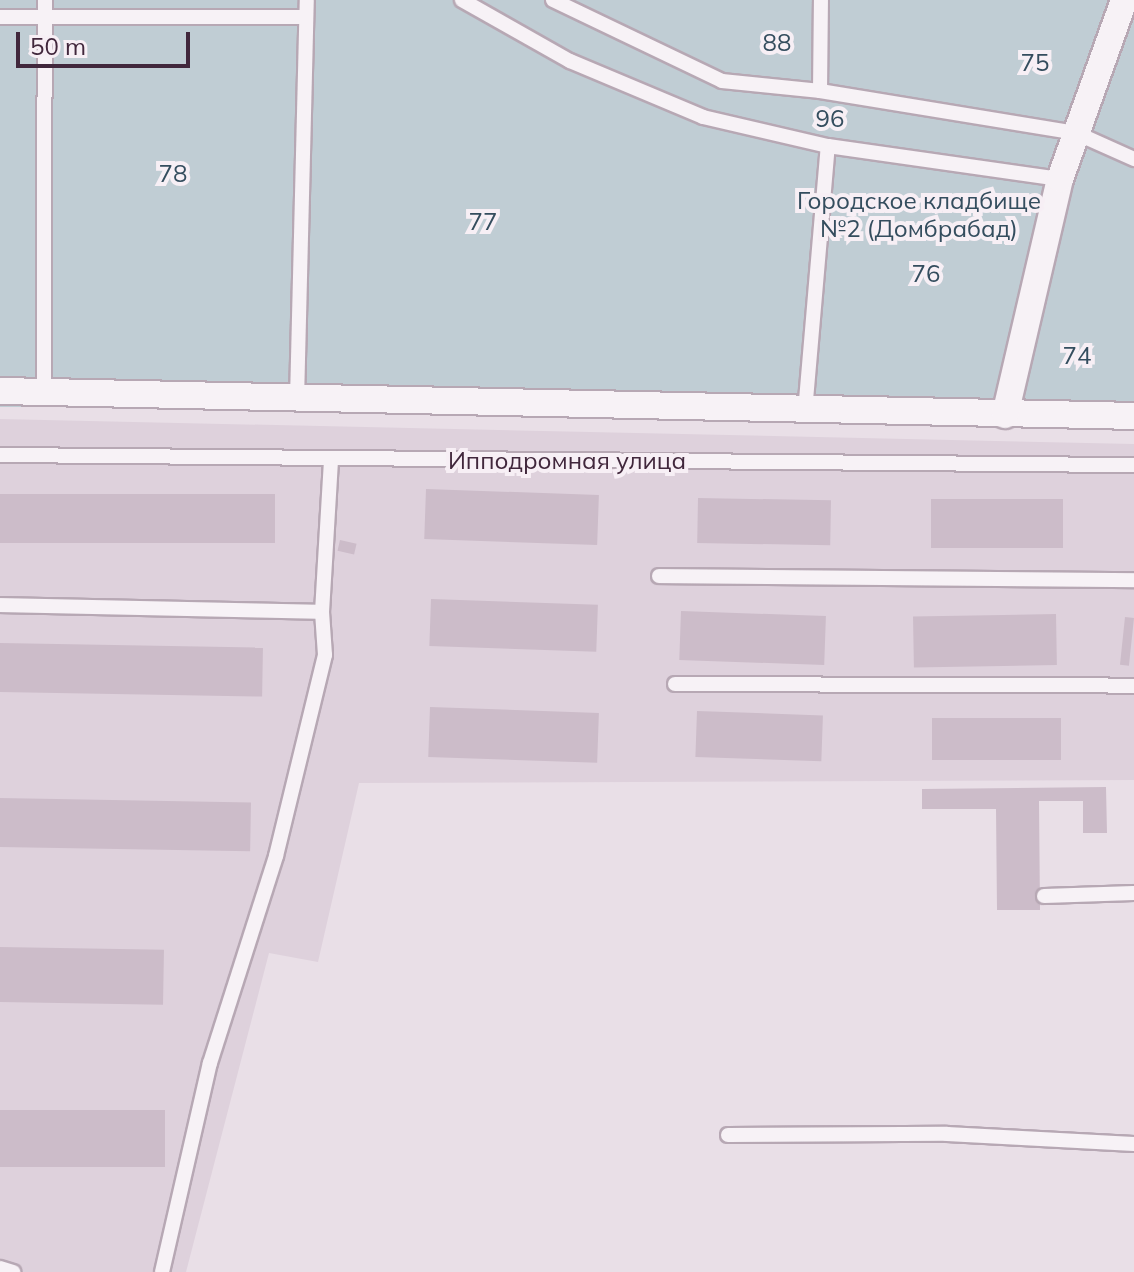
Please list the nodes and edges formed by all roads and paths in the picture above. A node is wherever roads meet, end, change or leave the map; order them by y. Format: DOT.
graph roads {
  1 [pos="45,0"];
  2 [pos="307,0"];
  3 [pos="462,0"];
  4 [pos="553,0"];
  5 [pos="821,0"];
  6 [pos="1124,0"];
  7 [pos="0,17"];
  8 [pos="45,17"];
  9 [pos="306,17"];
  10 [pos="820,91"];
  11 [pos="1076,133"];
  12 [pos="828,146"];
  13 [pos="1134,159"];
  14 [pos="1060,179"];
  15 [pos="0,391"];
  16 [pos="44,393"];
  17 [pos="297,400"];
  18 [pos="805,412"];
  19 [pos="1005,415"];
  20 [pos="1134,416"];
  21 [pos="0,455"];
  22 [pos="331,459"];
  23 [pos="1134,465"];
  24 [pos="659,576"];
  25 [pos="1134,580"];
  26 [pos="0,605"];
  27 [pos="322,612"];
  28 [pos="675,684"];
  29 [pos="1134,686"];
  30 [pos="1134,893"];
  31 [pos="1044,896"];
  32 [pos="728,1135"];
  33 [pos="1134,1144"];
  34 [pos="0,1268"];
  35 [pos="13,1272"];
  36 [pos="162,1272"];
  1 -- 8 [label="lane"];
  2 -- 9 [label="lane"];
  3 -- 12 [label="lane"];
  4 -- 10 [label="lane"];
  5 -- 10 [label="lane"];
  6 -- 11 [label="street"];
  7 -- 8 [label="lane"];
  8 -- 9 [label="lane"];
  8 -- 16 [label="lane"];
  9 -- 17 [label="lane"];
  10 -- 11 [label="lane"];
  11 -- 13 [label="lane"];
  11 -- 14 [label="street"];
  12 -- 14 [label="lane"];
  12 -- 18 [label="lane"];
  14 -- 19 [label="street"];
  15 -- 16 [label="street"];
  16 -- 17 [label="street"];
  17 -- 18 [label="street"];
  18 -- 19 [label="street"];
  19 -- 20 [label="street"];
  21 -- 22 [label="lane, Ипподромная улица"];
  22 -- 23 [label="lane, Ипподромная улица"];
  22 -- 27 [label="lane"];
  24 -- 25 [label="lane"];
  26 -- 27 [label="lane"];
  27 -- 36 [label="lane"];
  28 -- 29 [label="lane"];
  30 -- 31 [label="lane"];
  32 -- 33 [label="lane"];
  34 -- 35 [label="lane"];
}
